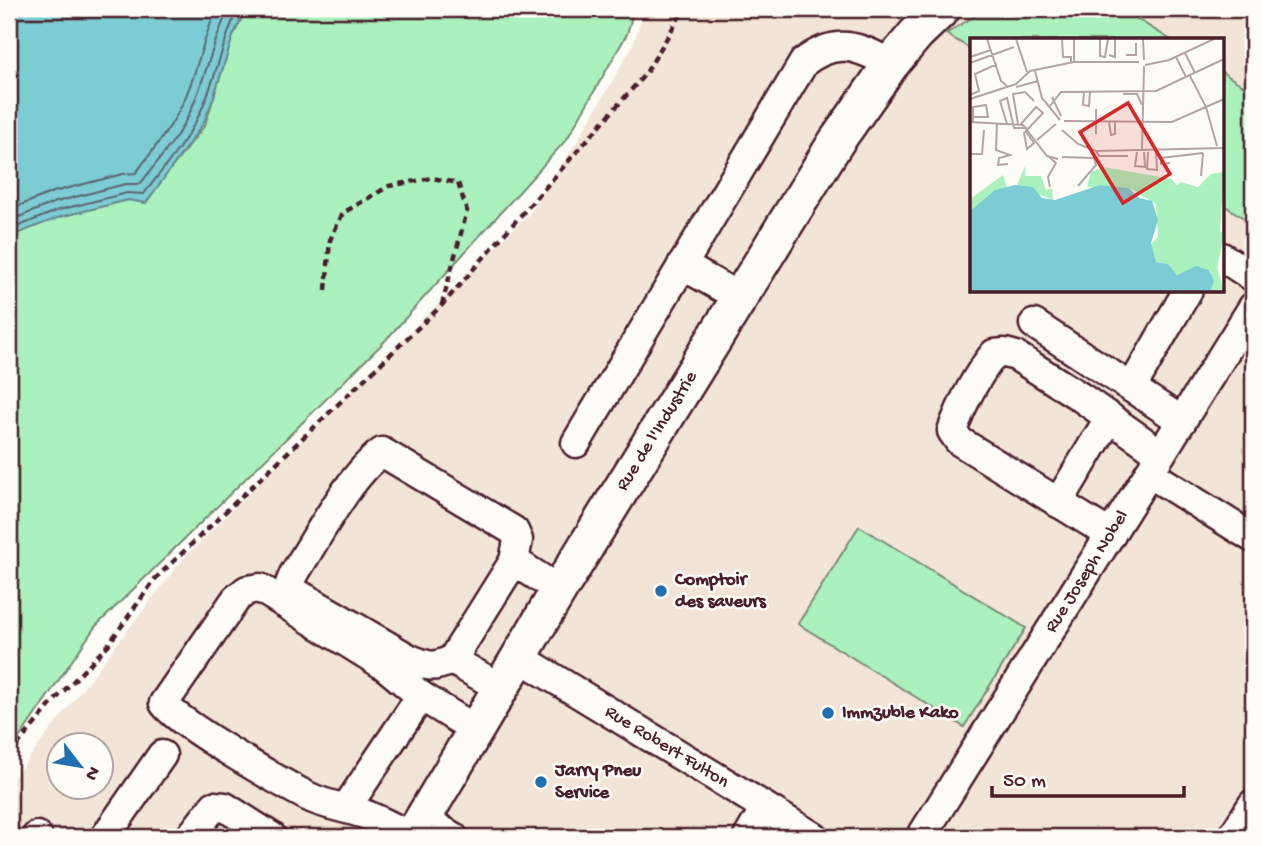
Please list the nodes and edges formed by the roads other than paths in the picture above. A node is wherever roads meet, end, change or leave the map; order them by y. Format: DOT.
graph roads {
  1 [pos="942,9"];
  2 [pos="954,9"];
  3 [pos="916,34"];
  4 [pos="891,64"];
  5 [pos="1224,258"];
  6 [pos="682,265"];
  7 [pos="1253,277"];
  8 [pos="1187,292"];
  9 [pos="739,298"];
  10 [pos="1253,307"];
  11 [pos="1034,324"];
  12 [pos="1132,387"];
  13 [pos="1110,417"];
  14 [pos="1182,421"];
  15 [pos="576,443"];
  16 [pos="1155,463"];
  17 [pos="1058,503"];
  18 [pos="1111,534"];
  19 [pos="1253,538"];
  20 [pos="514,561"];
  21 [pos="559,590"];
  22 [pos="519,657"];
  23 [pos="452,660"];
  24 [pos="501,688"];
  25 [pos="421,696"];
  26 [pos="476,730"];
  27 [pos="162,755"];
  28 [pos="1253,804"];
  29 [pos="346,808"];
  30 [pos="765,808"];
  31 [pos="416,831"];
  32 [pos="105,837"];
  33 [pos="190,837"];
  34 [pos="272,837"];
  35 [pos="453,837"];
  36 [pos="748,837"];
  37 [pos="814,837"];
  38 [pos="921,837"];
  39 [pos="1233,837"];
  1 -- 3 [label="main road, Rue de l'Industrie"];
  2 -- 3 [label="main road, Rue de l'Industrie"];
  3 -- 4 [label="main road, Rue de l'Industrie"];
  4 -- 6 [label="street"];
  4 -- 9 [label="main road, Rue de l'Industrie"];
  5 -- 7 [label="street"];
  6 -- 9 [label="street"];
  6 -- 15 [label="street"];
  8 -- 12 [label="street"];
  9 -- 21 [label="main road, Rue de l'Industrie"];
  10 -- 14 [label="street, Rue Joseph Nobel"];
  11 -- 12 [label="street"];
  12 -- 14 [label="street"];
  13 -- 16 [label="street"];
  13 -- 17 [label="street"];
  13 -- 17 [label="street"];
  14 -- 16 [label="street, Rue Joseph Nobel"];
  16 -- 18 [label="street, Rue Joseph Nobel"];
  16 -- 19 [label="street"];
  17 -- 18 [label="street"];
  18 -- 38 [label="street, Rue Joseph Nobel"];
  20 -- 21 [label="street"];
  20 -- 23 [label="street"];
  20 -- 23 [label="street"];
  21 -- 22 [label="main road, Rue de l'Industrie"];
  22 -- 24 [label="main road, Rue de l'Industrie"];
  22 -- 30 [label="street, Rue Robert Fulton"];
  23 -- 24 [label="street"];
  24 -- 26 [label="main road, Rue de l'Industrie"];
  25 -- 26 [label="street"];
  25 -- 29 [label="street"];
  25 -- 29 [label="street"];
  26 -- 31 [label="main road, Rue de l'Industrie"];
  27 -- 32 [label="street"];
  28 -- 39 [label="street"];
  29 -- 31 [label="street"];
  30 -- 36 [label="street"];
  30 -- 37 [label="street, Rue Robert Fulton"];
  31 -- 35 [label="street"];
  33 -- 34 [label="street"];
}
